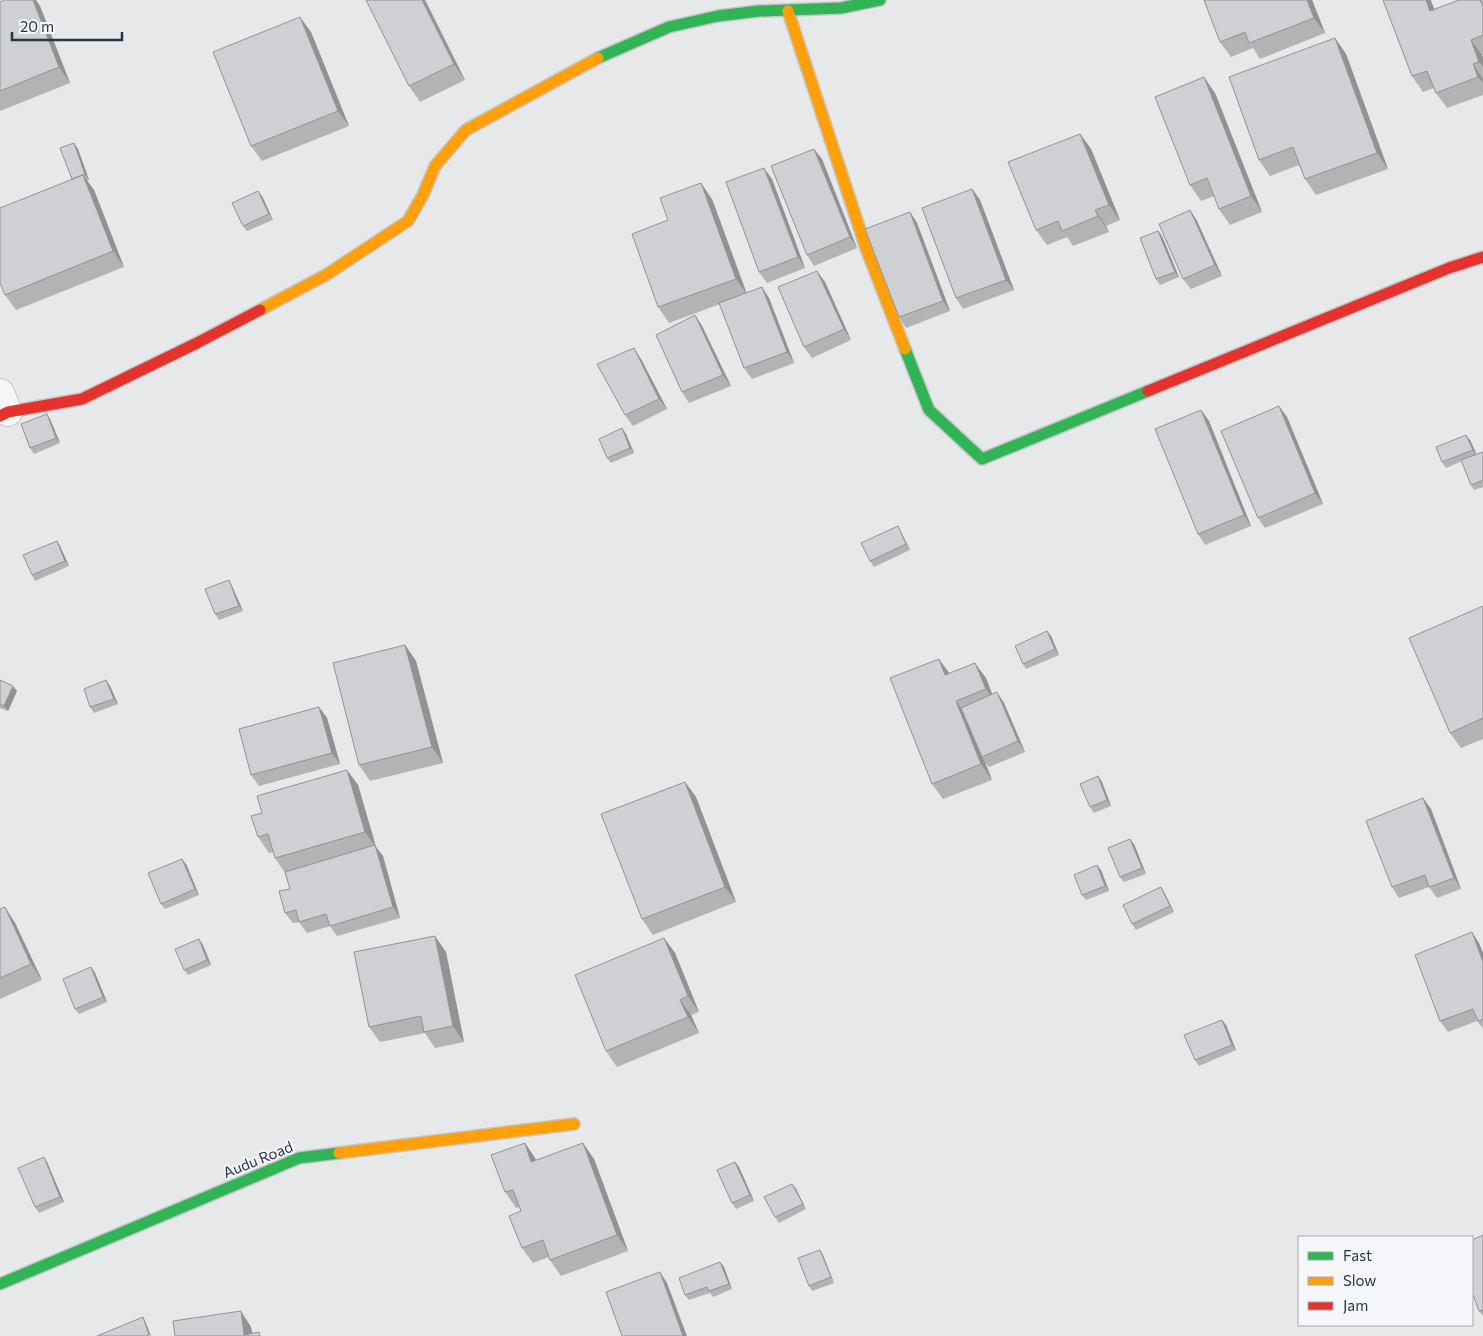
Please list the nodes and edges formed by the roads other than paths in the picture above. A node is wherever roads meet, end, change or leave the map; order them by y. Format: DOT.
graph roads {
  1 [pos="880,0"];
  2 [pos="788,11"];
  3 [pos="1483,257"];
  4 [pos="3,407"];
  5 [pos="574,1124"];
  6 [pos="0,1284"];
  1 -- 2 [label="street"];
  2 -- 3 [label="street"];
  2 -- 4 [label="street"];
  5 -- 6 [label="street, Audu Road"];
}
